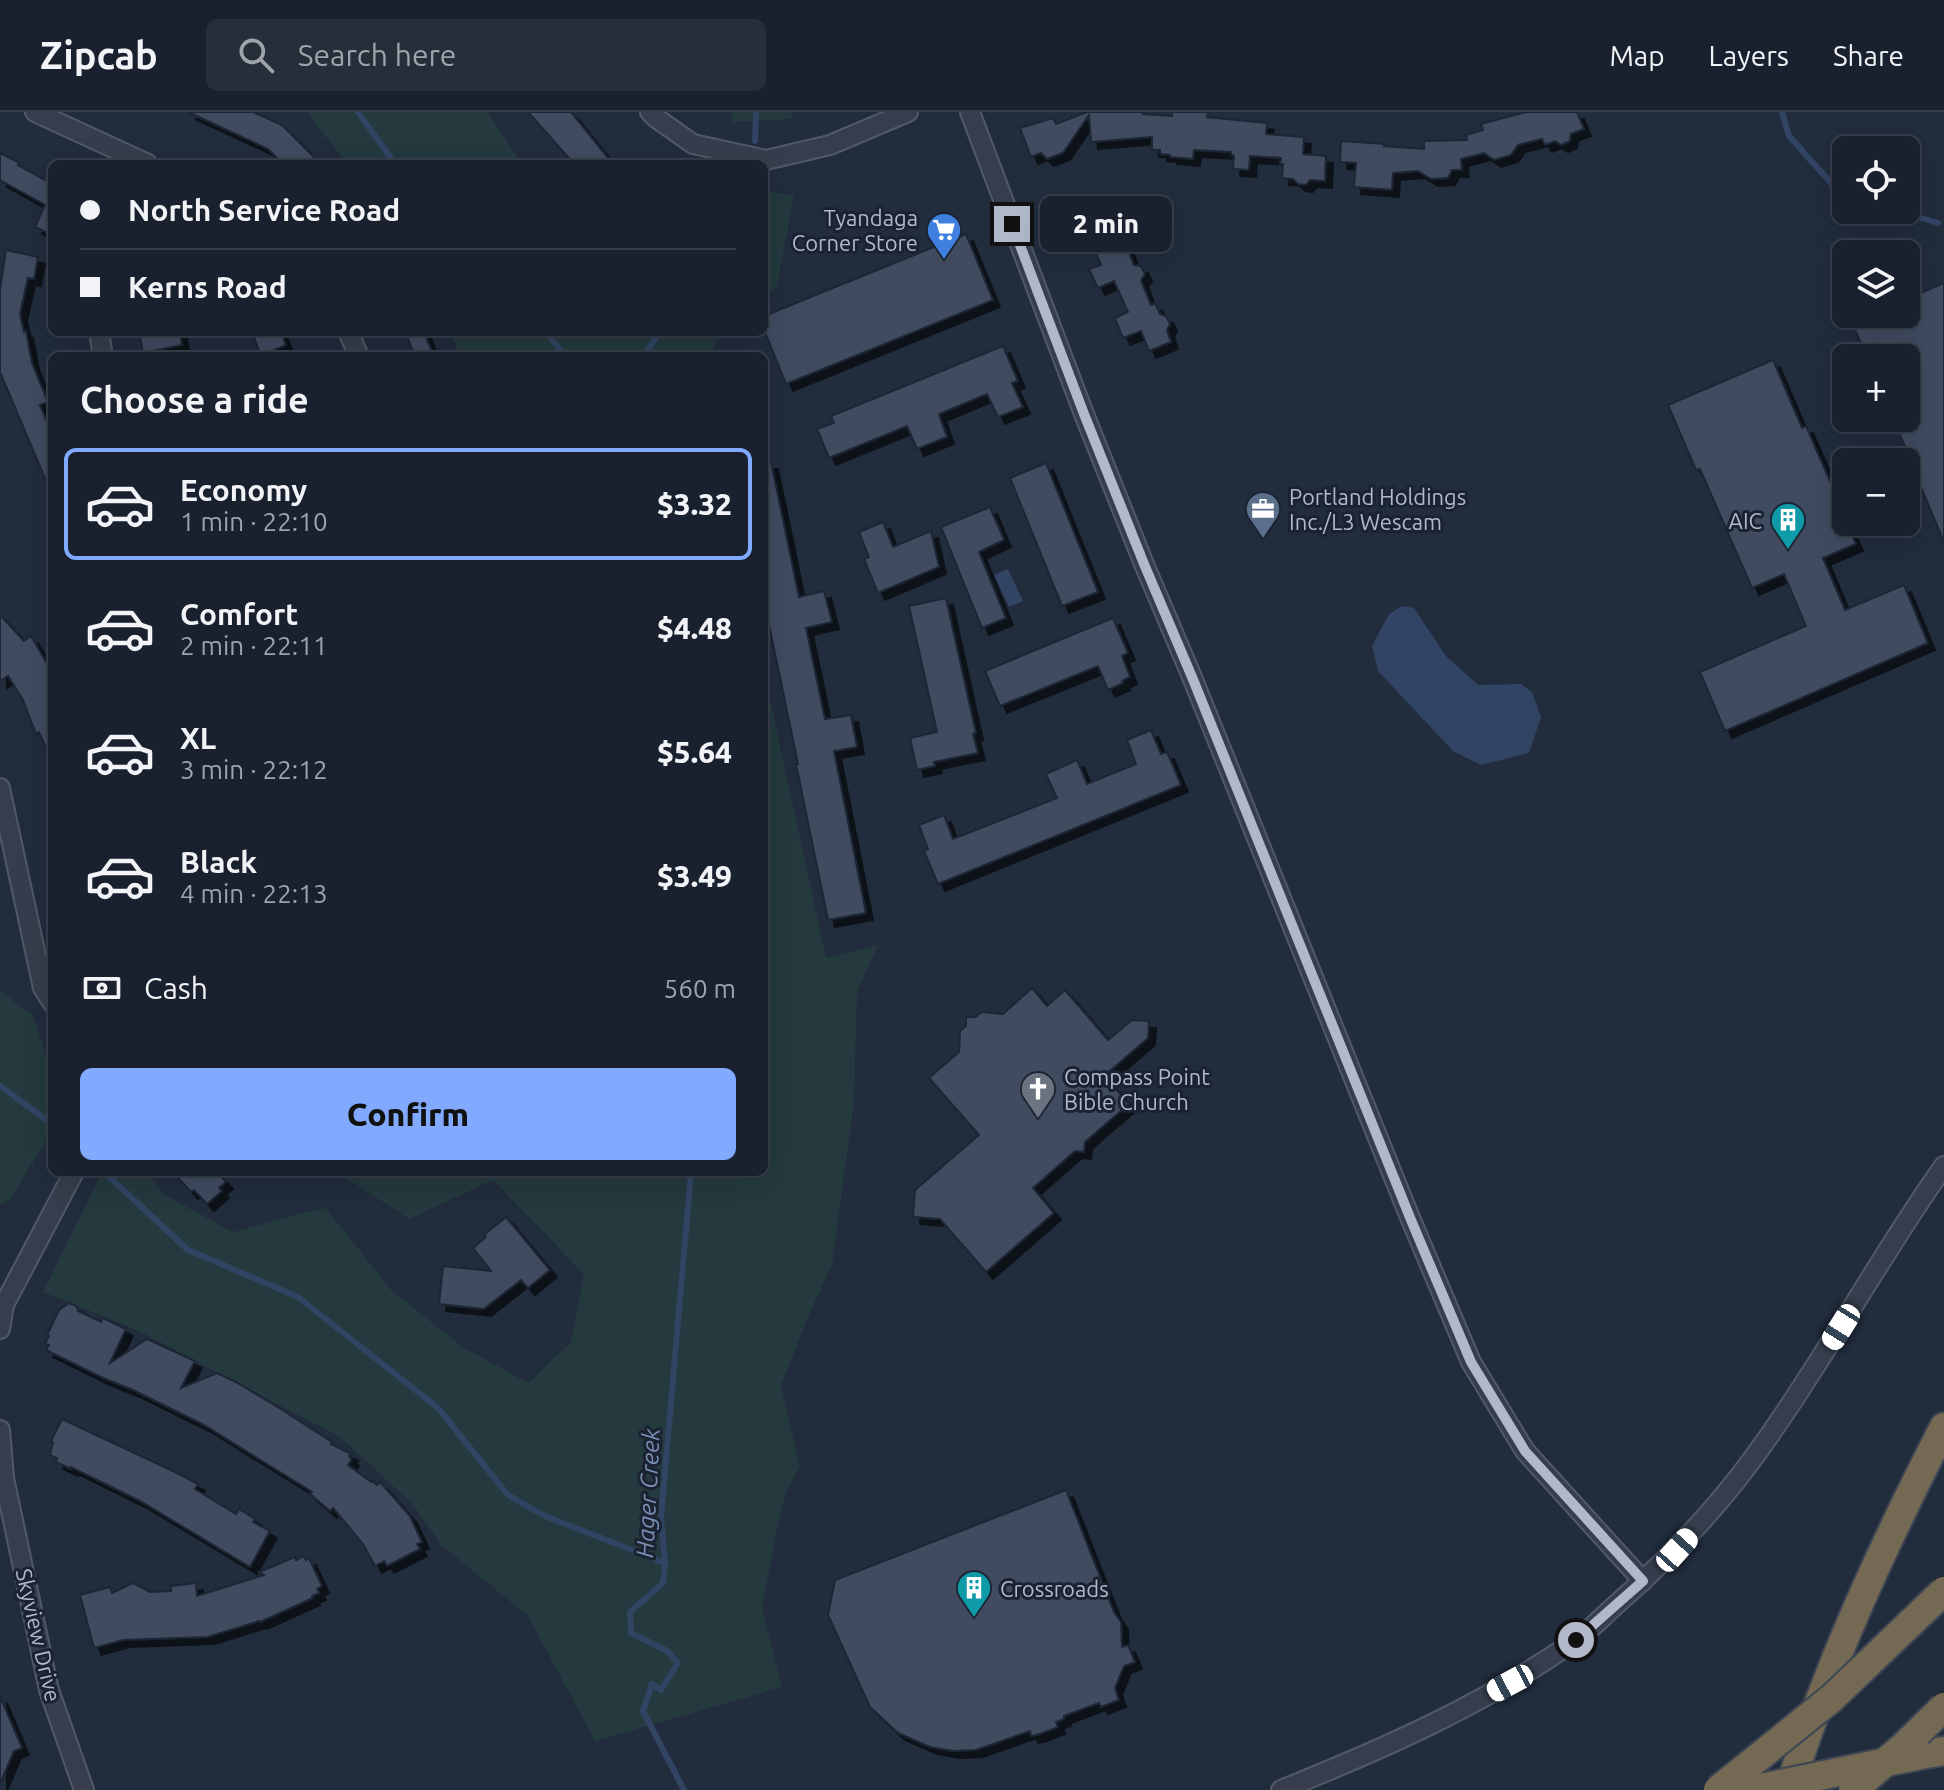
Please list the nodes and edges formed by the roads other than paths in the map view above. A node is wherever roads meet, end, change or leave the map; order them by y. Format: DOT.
graph roads {
  1 [pos="35,112"];
  2 [pos="650,112"];
  3 [pos="908,112"];
  4 [pos="970,112"];
  5 [pos="139,160"];
  6 [pos="0,788"];
  7 [pos="48,996"];
  8 [pos="1944,1166"];
  9 [pos="72,1176"];
  10 [pos="0,1329"];
  11 [pos="1944,1427"];
  12 [pos="0,1430"];
  13 [pos="1643,1581"];
  14 [pos="1944,1591"];
  15 [pos="1944,1707"];
  16 [pos="1932,1753"];
  17 [pos="84,1790"];
  18 [pos="1281,1790"];
  19 [pos="1718,1790"];
  20 [pos="1751,1790"];
  21 [pos="1789,1790"];
  22 [pos="1853,1790"];
  1 -- 5 [label="street"];
  2 -- 3 [label="street"];
  4 -- 13 [label="street"];
  6 -- 7 [label="street"];
  8 -- 13 [label="street"];
  9 -- 10 [label="street"];
  11 -- 21 [label="highway"];
  12 -- 17 [label="street, Skyview Drive"];
  13 -- 18 [label="street"];
  14 -- 19 [label="highway, bridge"];
  15 -- 22 [label="highway, bridge"];
  16 -- 20 [label="highway, bridge"];
}
